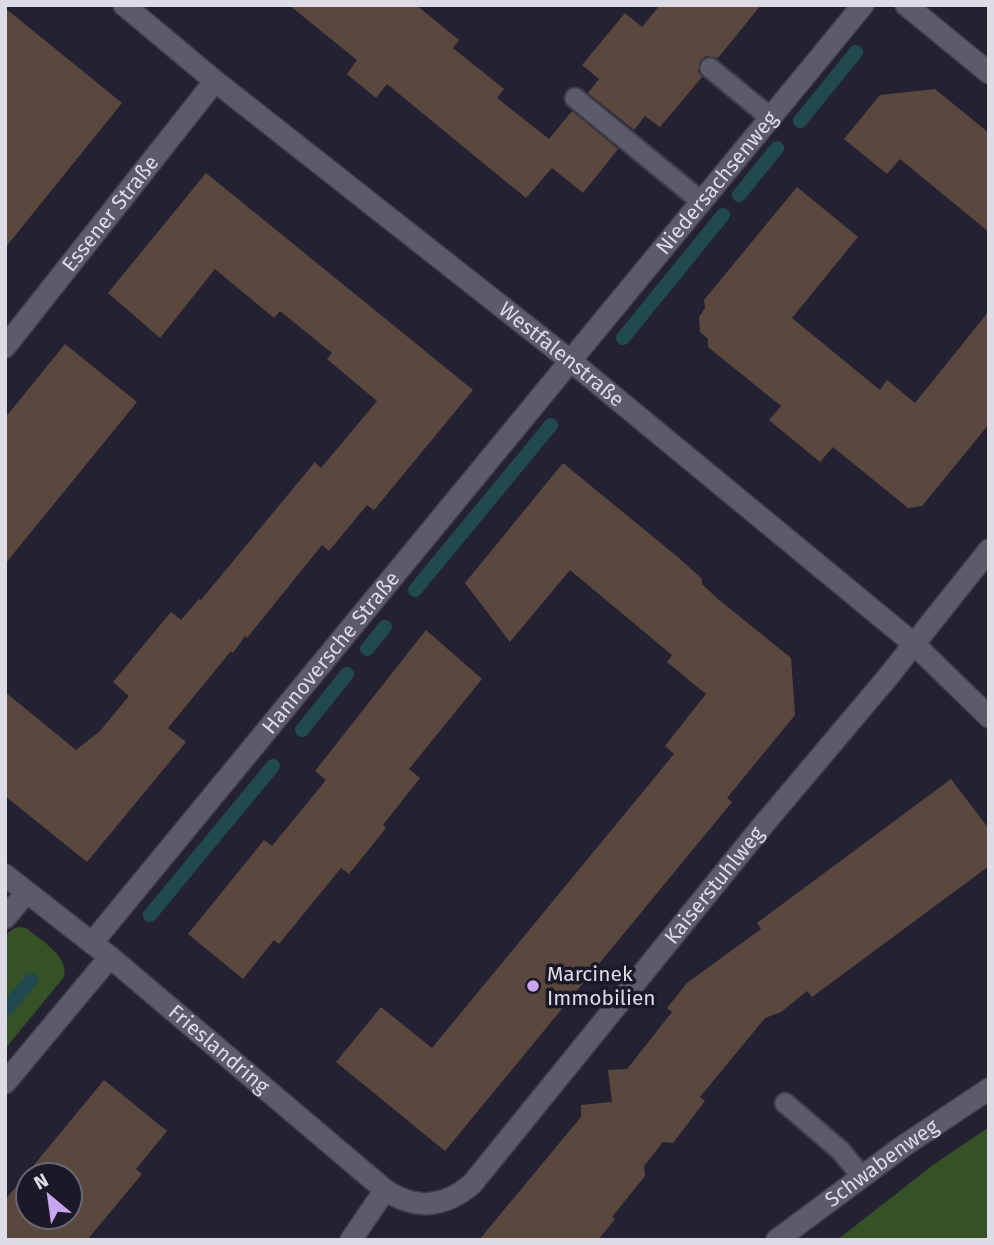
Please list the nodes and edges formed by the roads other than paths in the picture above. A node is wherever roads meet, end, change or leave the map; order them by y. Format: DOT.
graph roads {
  1 [pos="124,5"];
  2 [pos="863,5"];
  3 [pos="906,5"];
  4 [pos="710,68"];
  5 [pos="989,72"];
  6 [pos="215,82"];
  7 [pos="575,98"];
  8 [pos="771,118"];
  9 [pos="702,202"];
  10 [pos="5,347"];
  11 [pos="572,362"];
  12 [pos="989,550"];
  13 [pos="914,644"];
  14 [pos="989,717"];
  15 [pos="5,875"];
  16 [pos="26,893"];
  17 [pos="5,918"];
  18 [pos="92,943"];
  19 [pos="110,957"];
  20 [pos="5,1083"];
  21 [pos="989,1089"];
  22 [pos="785,1102"];
  23 [pos="862,1177"];
  24 [pos="385,1190"];
  25 [pos="351,1240"];
  26 [pos="777,1240"];
  1 -- 6 [label="street, Westfalenstraße"];
  2 -- 8 [label="street, Niedersachsenweg"];
  3 -- 5 [label="street"];
  4 -- 8 [label="lane"];
  6 -- 10 [label="street, Essener Straße"];
  6 -- 11 [label="street, Westfalenstraße"];
  7 -- 9 [label="lane"];
  8 -- 9 [label="street, Niedersachsenweg"];
  9 -- 11 [label="street, Niedersachsenweg"];
  11 -- 13 [label="street, Westfalenstraße"];
  11 -- 18 [label="street, Hannoversche Straße"];
  12 -- 13 [label="street, Kaiserstuhlweg"];
  13 -- 14 [label="street, Westfalenstraße"];
  13 -- 24 [label="street, Kaiserstuhlweg"];
  15 -- 16 [label="street, Frieslandring"];
  16 -- 17 [label="street"];
  16 -- 18 [label="street, Frieslandring"];
  18 -- 19 [label="street, Frieslandring"];
  19 -- 20 [label="street"];
  19 -- 24 [label="street, Frieslandring"];
  21 -- 23 [label="street, Schwabenweg"];
  22 -- 23 [label="lane"];
  23 -- 26 [label="street, Schwabenweg"];
  24 -- 25 [label="street"];
}
